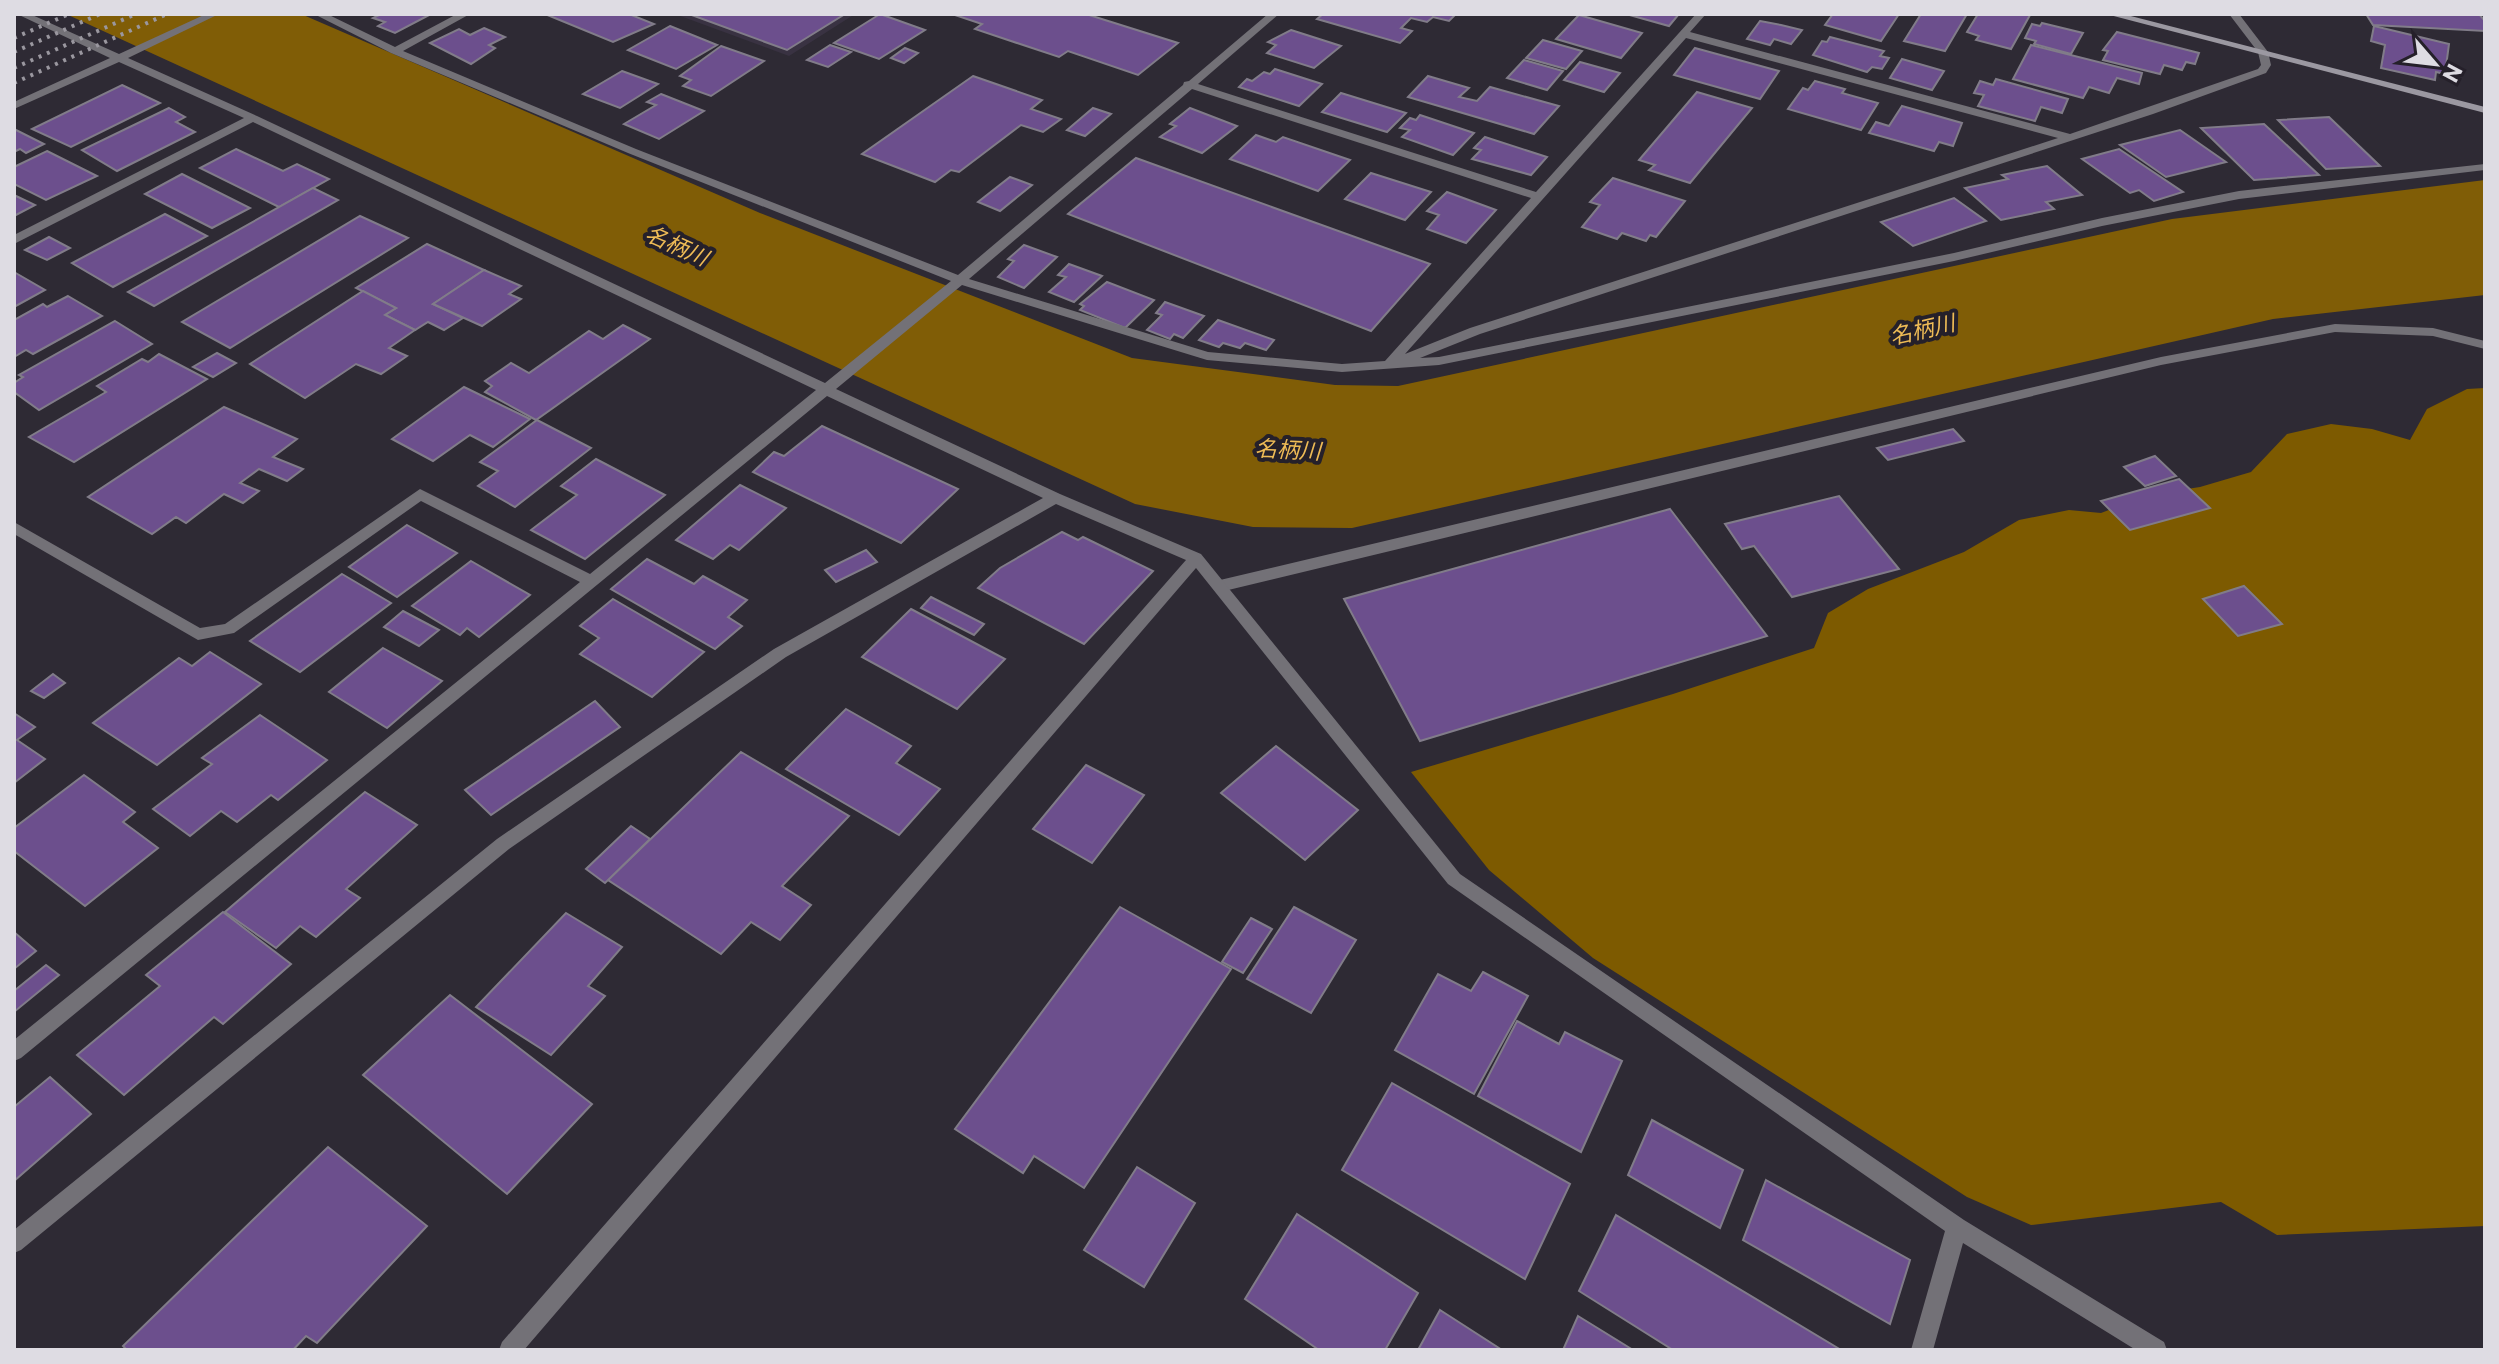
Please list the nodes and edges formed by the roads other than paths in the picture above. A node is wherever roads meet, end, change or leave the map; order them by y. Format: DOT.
graph roads {
  1 [pos="214,14"];
  2 [pos="319,14"];
  3 [pos="465,14"];
  4 [pos="1274,14"];
  5 [pos="1701,14"];
  6 [pos="2111,14"];
  7 [pos="2234,14"];
  8 [pos="28,15"];
  9 [pos="14,23"];
  10 [pos="1684,34"];
  11 [pos="395,51"];
  12 [pos="2263,52"];
  13 [pos="119,58"];
  14 [pos="1188,84"];
  15 [pos="14,106"];
  16 [pos="2485,110"];
  17 [pos="253,118"];
  18 [pos="2070,138"];
  19 [pos="2485,167"];
  20 [pos="1538,196"];
  21 [pos="14,240"];
  22 [pos="960,280"];
  23 [pos="2485,345"];
  24 [pos="1388,366"];
  25 [pos="826,388"];
  26 [pos="1055,498"];
  27 [pos="14,527"];
  28 [pos="1196,558"];
  29 [pos="589,580"];
  30 [pos="1220,586"];
  31 [pos="14,1052"];
  32 [pos="1957,1227"];
  33 [pos="14,1243"];
  34 [pos="510,1350"];
  35 [pos="1922,1350"];
  36 [pos="2156,1350"];
  1 -- 13 [label="street"];
  2 -- 11 [label="street"];
  3 -- 11 [label="street"];
  4 -- 14 [label="street"];
  5 -- 10 [label="street"];
  6 -- 12 [label="street"];
  7 -- 12 [label="street"];
  8 -- 9 [label="street"];
  8 -- 13 [label="street"];
  10 -- 18 [label="street"];
  10 -- 20 [label="street"];
  11 -- 22 [label="street"];
  12 -- 16 [label="street"];
  12 -- 18 [label="street"];
  13 -- 15 [label="street"];
  13 -- 17 [label="street"];
  14 -- 20 [label="street"];
  14 -- 22 [label="street"];
  17 -- 21 [label="street"];
  17 -- 25 [label="street"];
  18 -- 24 [label="street"];
  19 -- 24 [label="street"];
  20 -- 24 [label="street"];
  22 -- 24 [label="street"];
  22 -- 25 [label="street"];
  23 -- 30 [label="street"];
  25 -- 26 [label="street"];
  25 -- 29 [label="street"];
  26 -- 28 [label="street"];
  26 -- 33 [label="street"];
  27 -- 29 [label="street"];
  28 -- 30 [label="street"];
  28 -- 34 [label="street"];
  29 -- 31 [label="street"];
  30 -- 32 [label="street"];
  32 -- 35 [label="street"];
  32 -- 36 [label="street"];
}
